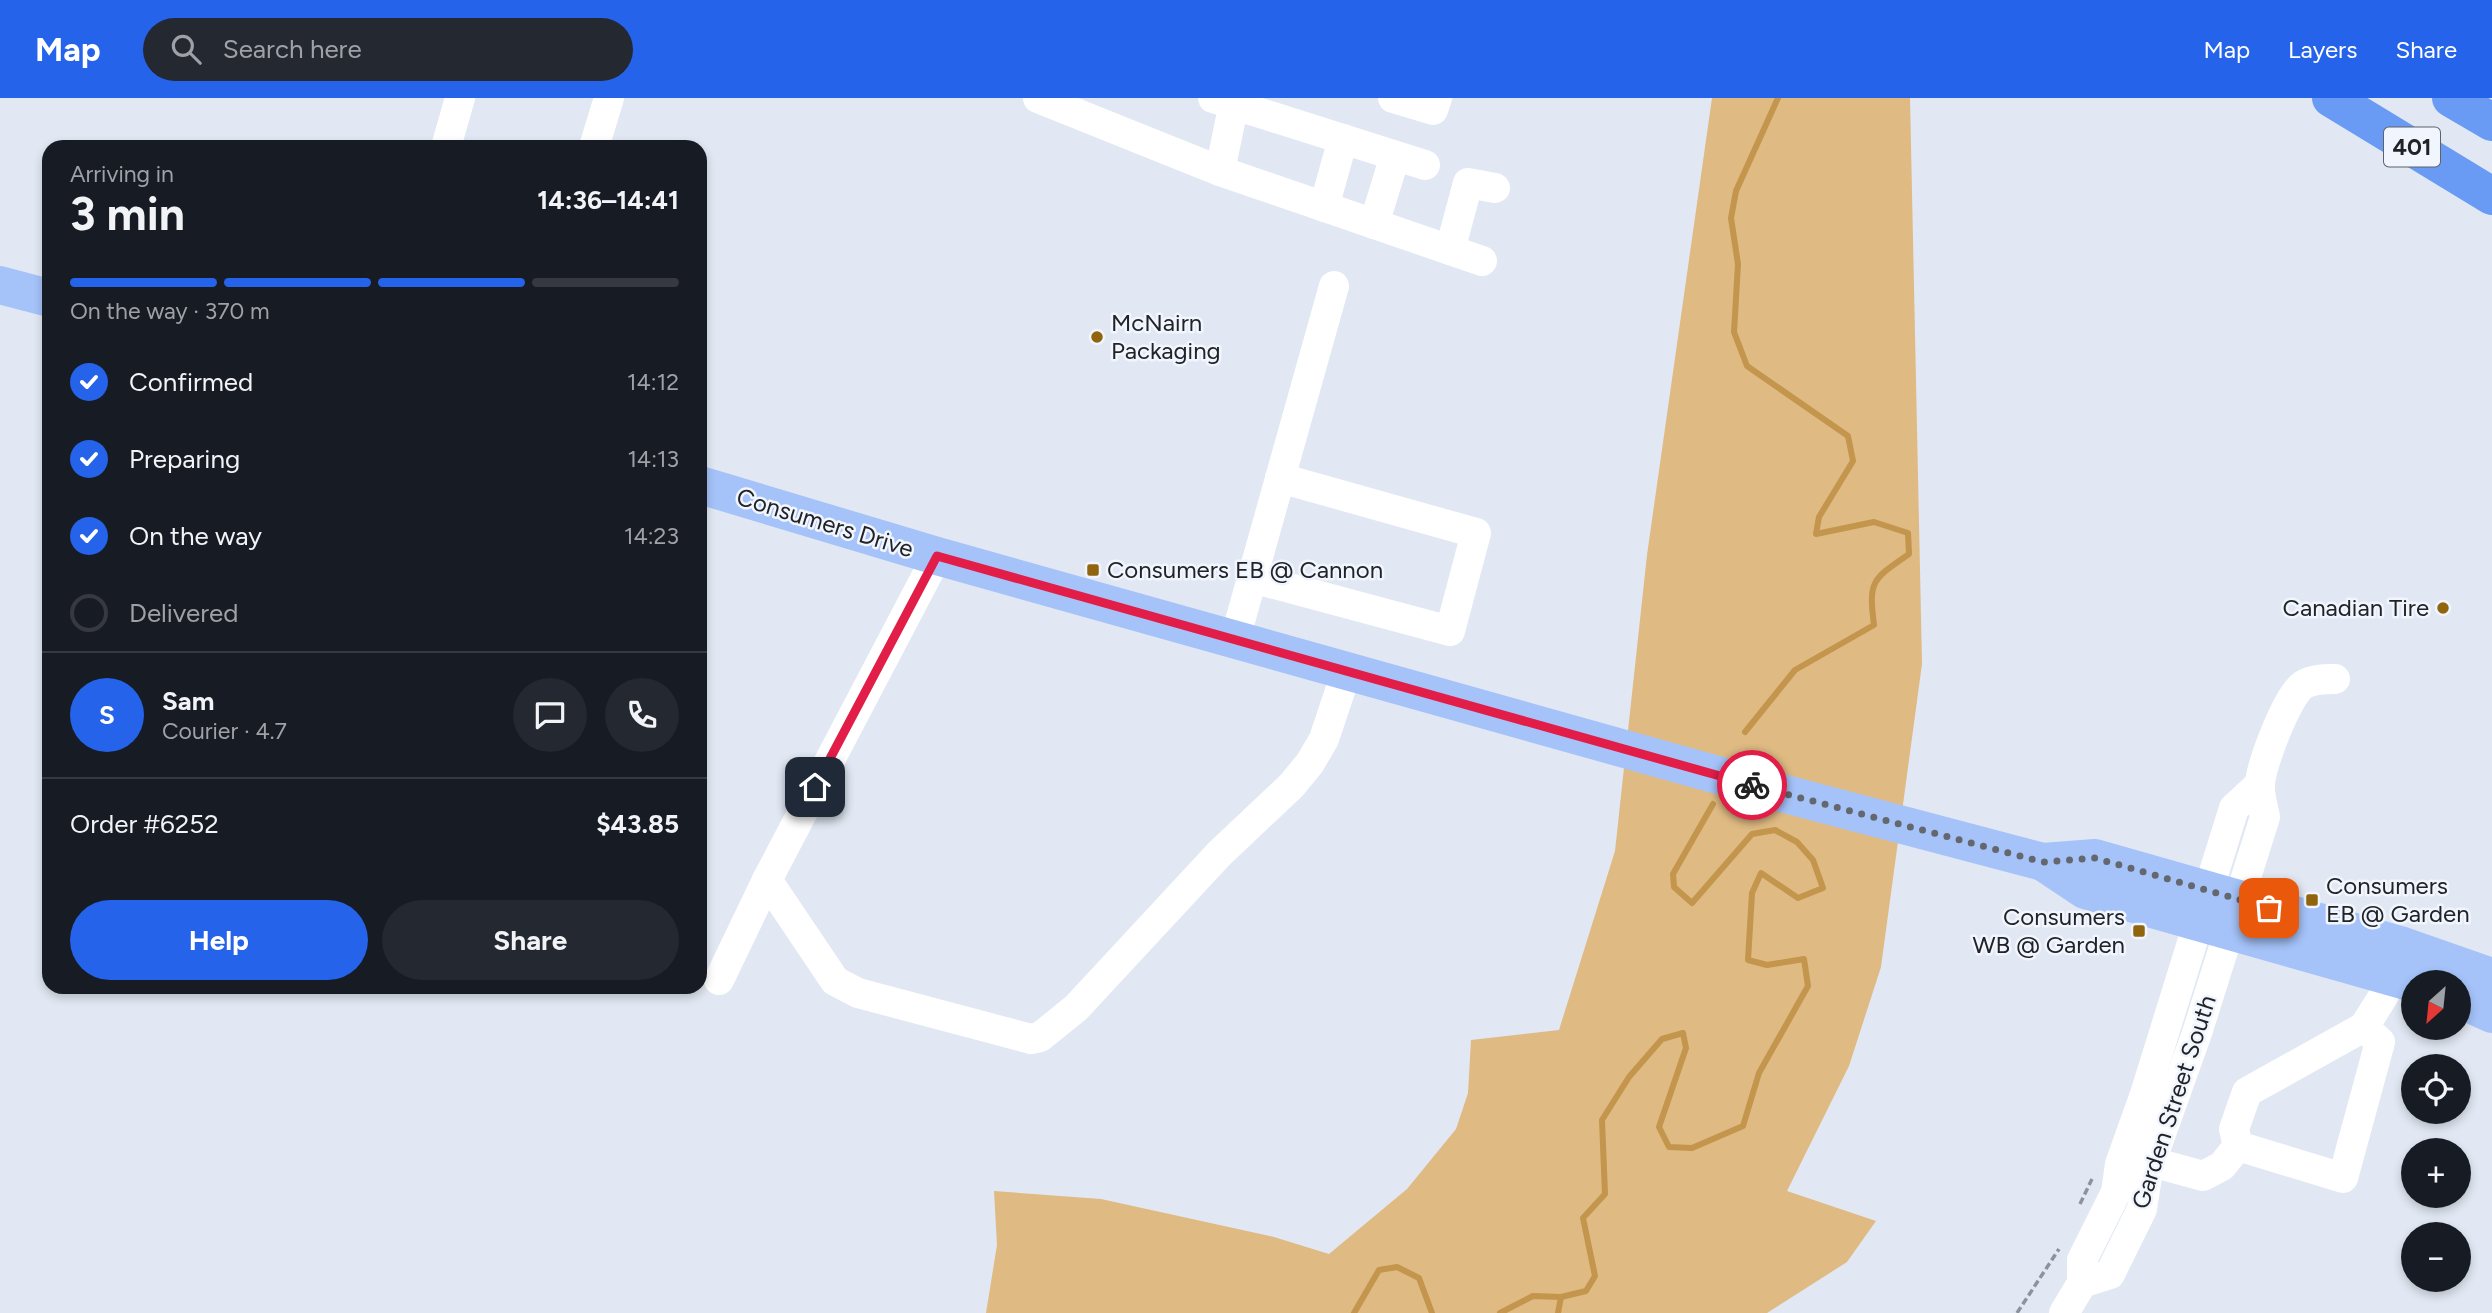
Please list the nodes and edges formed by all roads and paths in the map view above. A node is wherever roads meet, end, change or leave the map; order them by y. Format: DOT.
graph roads {
  1 [pos="460,98"];
  2 [pos="609,98"];
  3 [pos="1038,98"];
  4 [pos="1393,98"];
  5 [pos="1437,98"];
  6 [pos="2331,98"];
  7 [pos="2451,98"];
  8 [pos="1228,100"];
  9 [pos="2492,122"];
  10 [pos="1343,139"];
  11 [pos="448,140"];
  12 [pos="596,140"];
  13 [pos="1395,156"];
  14 [pos="1425,165"];
  15 [pos="1220,171"];
  16 [pos="1495,188"];
  17 [pos="2492,196"];
  18 [pos="1324,207"];
  19 [pos="1374,224"];
  20 [pos="1450,250"];
  21 [pos="1482,261"];
  22 [pos="0,285"];
  23 [pos="1334,286"];
  24 [pos="42,296"];
  25 [pos="1280,478"];
  26 [pos="707,487"];
  27 [pos="937,556"];
  28 [pos="1252,578"];
  29 [pos="1235,639"];
  30 [pos="1347,670"];
  31 [pos="2335,679"];
  32 [pos="767,880"];
  33 [pos="2218,911"];
  34 [pos="2492,977"];
  35 [pos="2401,979"];
  36 [pos="719,980"];
  37 [pos="2471,1004"];
  38 [pos="2492,1014"];
  39 [pos="2364,1027"];
  40 [pos="2238,1146"];
  41 [pos="2151,1162"];
  42 [pos="2074,1304"];
  1 -- 11 [label="street"];
  2 -- 12 [label="street"];
  3 -- 15 [label="street"];
  4 -- 5 [label="street"];
  6 -- 17 [label="highway, 401"];
  7 -- 9 [label="highway, 401"];
  8 -- 10 [label="street"];
  8 -- 15 [label="street"];
  10 -- 13 [label="street"];
  10 -- 18 [label="street"];
  13 -- 14 [label="street"];
  13 -- 19 [label="street"];
  15 -- 18 [label="street"];
  16 -- 20 [label="street"];
  18 -- 19 [label="street"];
  19 -- 20 [label="street"];
  20 -- 21 [label="street"];
  22 -- 24 [label="main road"];
  23 -- 25 [label="street"];
  25 -- 28 [label="street"];
  25 -- 28 [label="street"];
  26 -- 27 [label="main road, Consumers Drive"];
  27 -- 29 [label="main road, Consumers Drive"];
  27 -- 32 [label="street"];
  28 -- 29 [label="street"];
  29 -- 30 [label="main road, Consumers Drive"];
  30 -- 32 [label="street"];
  30 -- 33 [label="main road, Consumers Drive"];
  31 -- 33 [label="street"];
  32 -- 36 [label="street"];
  33 -- 34 [label="main road, Consumers Drive"];
  33 -- 35 [label="main road, Consumers Drive"];
  33 -- 41 [label="street, Garden Street South"];
  33 -- 42 [label="street, Garden Street South"];
  35 -- 39 [label="street"];
  37 -- 38 [label="main road"];
  39 -- 40 [label="street"];
  39 -- 40 [label="street"];
  40 -- 41 [label="street"];
  41 -- 42 [label="street, Garden Street South"];
}
